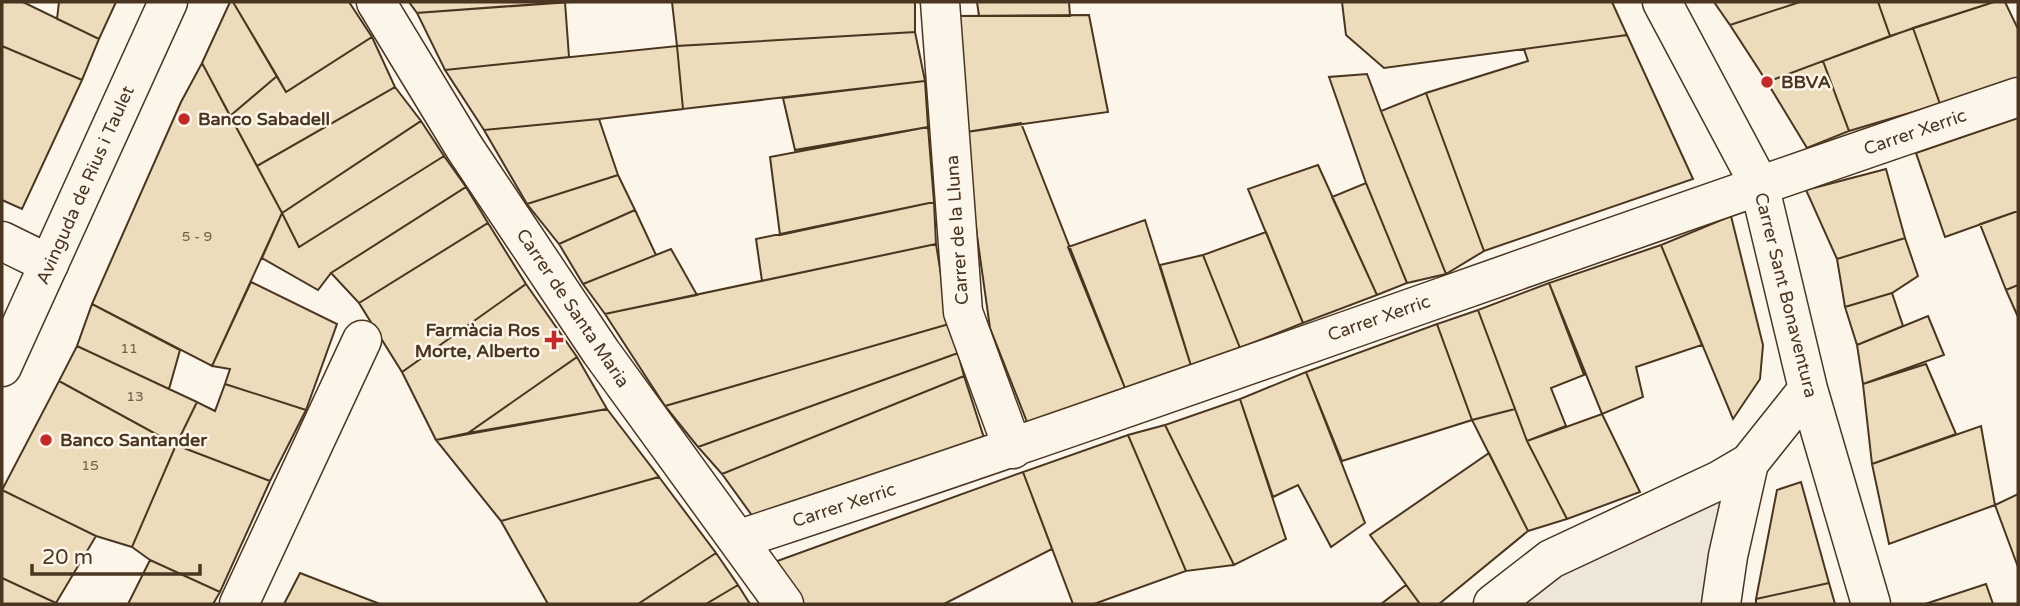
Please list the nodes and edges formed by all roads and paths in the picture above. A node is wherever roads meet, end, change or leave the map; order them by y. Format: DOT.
graph roads {
  1 [pos="168,2"];
  2 [pos="376,2"];
  3 [pos="940,2"];
  4 [pos="1662,2"];
  5 [pos="2018,97"];
  6 [pos="1759,184"];
  7 [pos="2,241"];
  8 [pos="49,264"];
  9 [pos="362,340"];
  10 [pos="2,368"];
  11 [pos="1808,388"];
  12 [pos="1013,449"];
  13 [pos="1749,463"];
  14 [pos="740,539"];
  15 [pos="239,604"];
  16 [pos="785,604"];
  17 [pos="1493,604"];
  18 [pos="1721,604"];
  19 [pos="1871,604"];
  1 -- 8 [label="street, Avinguda de Rius i Taulet"];
  2 -- 14 [label="street, Carrer de Santa Maria"];
  3 -- 12 [label="street, Carrer de la Lluna"];
  4 -- 6 [label="street, Carrer Sant Bonaventura"];
  5 -- 6 [label="street, Carrer Xerric"];
  6 -- 11 [label="street, Carrer Sant Bonaventura"];
  6 -- 12 [label="street, Carrer Xerric"];
  7 -- 8 [label="street"];
  8 -- 10 [label="street, Avinguda de Rius i Taulet"];
  9 -- 15 [label="street"];
  11 -- 13 [label="street"];
  11 -- 19 [label="street, Carrer Sant Bonaventura"];
  12 -- 14 [label="street, Carrer Xerric"];
  13 -- 17 [label="street"];
  13 -- 18 [label="street"];
  14 -- 16 [label="street, Carrer de Santa Maria"];
}
